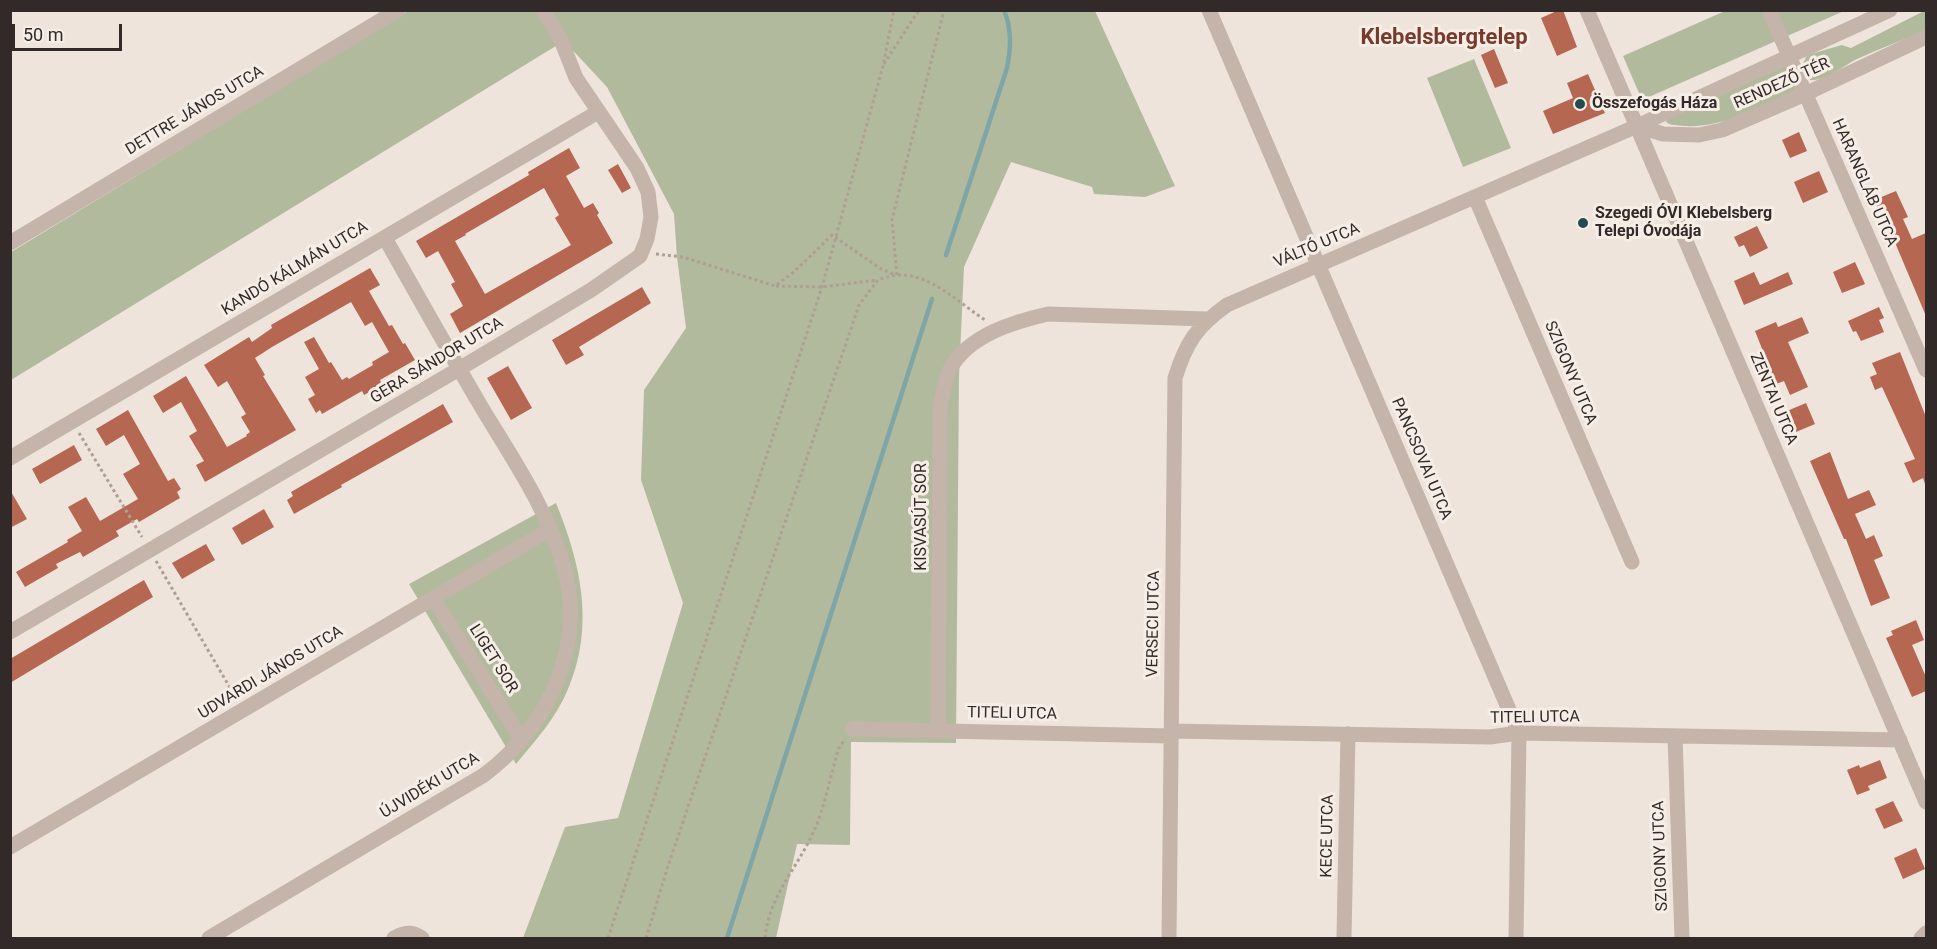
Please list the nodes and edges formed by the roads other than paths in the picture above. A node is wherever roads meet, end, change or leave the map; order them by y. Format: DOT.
graph roads {
  1 [pos="398,10"];
  2 [pos="543,10"];
  3 [pos="1209,10"];
  4 [pos="1587,10"];
  5 [pos="1769,10"];
  6 [pos="1890,10"];
  7 [pos="1926,38"];
  8 [pos="1788,55"];
  9 [pos="1805,94"];
  10 [pos="598,112"];
  11 [pos="1637,126"];
  12 [pos="1475,197"];
  13 [pos="385,238"];
  14 [pos="10,243"];
  15 [pos="1318,266"];
  16 [pos="1207,319"];
  17 [pos="459,369"];
  18 [pos="1926,370"];
  19 [pos="10,458"];
  20 [pos="549,530"];
  21 [pos="1632,562"];
  22 [pos="433,598"];
  23 [pos="10,632"];
  24 [pos="852,729"];
  25 [pos="938,730"];
  26 [pos="1171,733"];
  27 [pos="1519,733"];
  28 [pos="1348,734"];
  29 [pos="1675,737"];
  30 [pos="522,740"];
  31 [pos="1900,740"];
  32 [pos="1926,802"];
  33 [pos="10,847"];
  34 [pos="1926,933"];
  35 [pos="209,939"];
  36 [pos="394,939"];
  37 [pos="422,939"];
  38 [pos="1169,939"];
  39 [pos="1344,939"];
  40 [pos="1516,939"];
  41 [pos="1682,939"];
  42 [pos="1921,939"];
  1 -- 14 [label="street, DETTRE JÁNOS UTCA"];
  2 -- 10 [label="street"];
  3 -- 15 [label="street, PANCSOVAI UTCA"];
  4 -- 11 [label="street, ZENTAI UTCA"];
  5 -- 8 [label="street, HARANGLÁB UTCA"];
  6 -- 8 [label="street, RENDEZŐ TÉR"];
  7 -- 9 [label="street, RENDEZŐ TÉR"];
  8 -- 9 [label="street, HARANGLÁB UTCA"];
  8 -- 11 [label="street, RENDEZŐ TÉR"];
  9 -- 11 [label="street, RENDEZŐ TÉR"];
  9 -- 18 [label="street, HARANGLÁB UTCA"];
  10 -- 13 [label="street, KANDÓ KÁLMÁN UTCA"];
  10 -- 17 [label="street, GERA SÁNDOR UTCA"];
  11 -- 12 [label="street, VÁLTÓ UTCA"];
  11 -- 31 [label="street, ZENTAI UTCA"];
  12 -- 15 [label="street, VÁLTÓ UTCA"];
  12 -- 21 [label="street, SZIGONY UTCA"];
  13 -- 17 [label="street, ÚJVIDÉKI UTCA"];
  13 -- 19 [label="street, KANDÓ KÁLMÁN UTCA"];
  15 -- 16 [label="street, VÁLTÓ UTCA"];
  15 -- 27 [label="street, PANCSOVAI UTCA"];
  16 -- 25 [label="street, KISVASÚT SOR"];
  16 -- 26 [label="street, VERSECI UTCA"];
  17 -- 20 [label="street, ÚJVIDÉKI UTCA"];
  17 -- 23 [label="street, GERA SÁNDOR UTCA"];
  20 -- 22 [label="street, UDVARDI JÁNOS UTCA"];
  20 -- 30 [label="street, ÚJVIDÉKI UTCA"];
  22 -- 30 [label="street, LIGET SOR"];
  22 -- 33 [label="street, UDVARDI JÁNOS UTCA"];
  24 -- 25 [label="street, TITELI UTCA"];
  25 -- 26 [label="street, TITELI UTCA"];
  26 -- 28 [label="street, TITELI UTCA"];
  26 -- 38 [label="street, VERSECI UTCA"];
  27 -- 28 [label="street, TITELI UTCA"];
  27 -- 29 [label="street, TITELI UTCA"];
  27 -- 40 [label="street, PANCSOVAI UTCA"];
  28 -- 39 [label="street, KECE UTCA"];
  29 -- 31 [label="street, TITELI UTCA"];
  29 -- 41 [label="street, SZIGONY UTCA"];
  30 -- 35 [label="street, ÚJVIDÉKI UTCA"];
  31 -- 32 [label="street, ZENTAI UTCA"];
  34 -- 42 [label="street"];
  36 -- 37 [label="street"];
}
